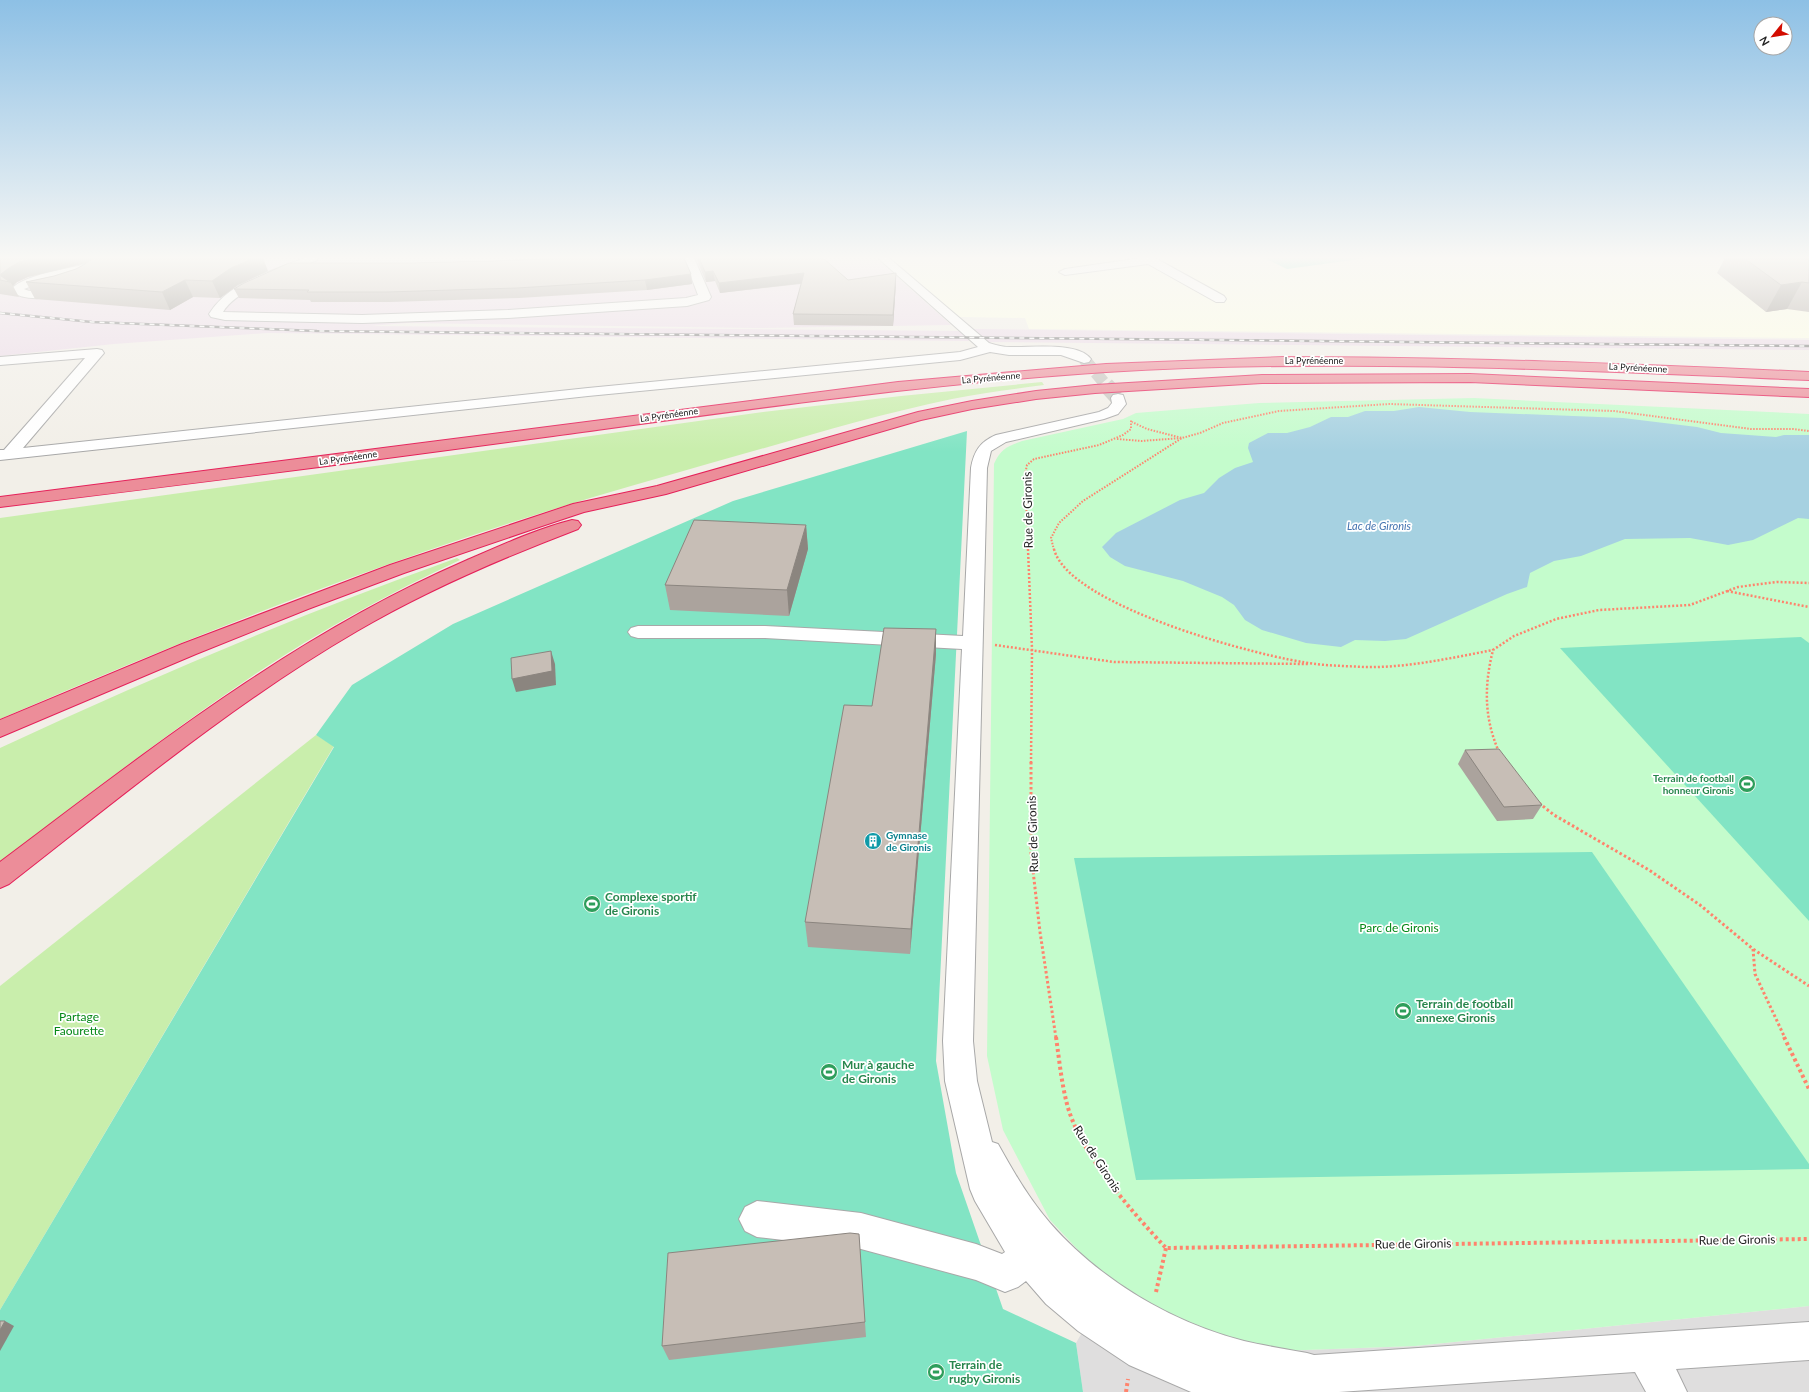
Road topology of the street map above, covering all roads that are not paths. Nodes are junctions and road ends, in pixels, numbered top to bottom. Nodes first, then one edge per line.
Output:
1 (957, 323) edge
2 (990, 348) junction
3 (1084, 359) tunnel mouth
4 (0, 361) edge
5 (1809, 376) edge
6 (1809, 393) edge
7 (1118, 398) dead end
8 (4, 455) edge
9 (178, 481) junction
10 (660, 490) junction
11 (0, 502) edge
12 (0, 511) edge
13 (638, 632) dead end
14 (971, 643) junction
15 (0, 729) edge
16 (0, 877) edge
17 (972, 1133) junction
18 (757, 1219) dead end
19 (1030, 1257) junction
20 (1809, 1341) edge
21 (1646, 1353) junction
22 (1317, 1374) junction
23 (1668, 1392) edge

1 - 2 street
2 - 3 street
2 - 8 street
4 - 8 street
5 - 9 highway, La Pyrénéenne
6 - 10 highway, La Pyrénéenne
7 - 14 street
9 - 11 highway
9 - 12 highway
10 - 15 highway
10 - 16 highway
13 - 14 street
14 - 17 street
17 - 19 street
17 - 22 street
18 - 19 street
19 - 22 street
20 - 21 street
21 - 22 street
21 - 23 street

